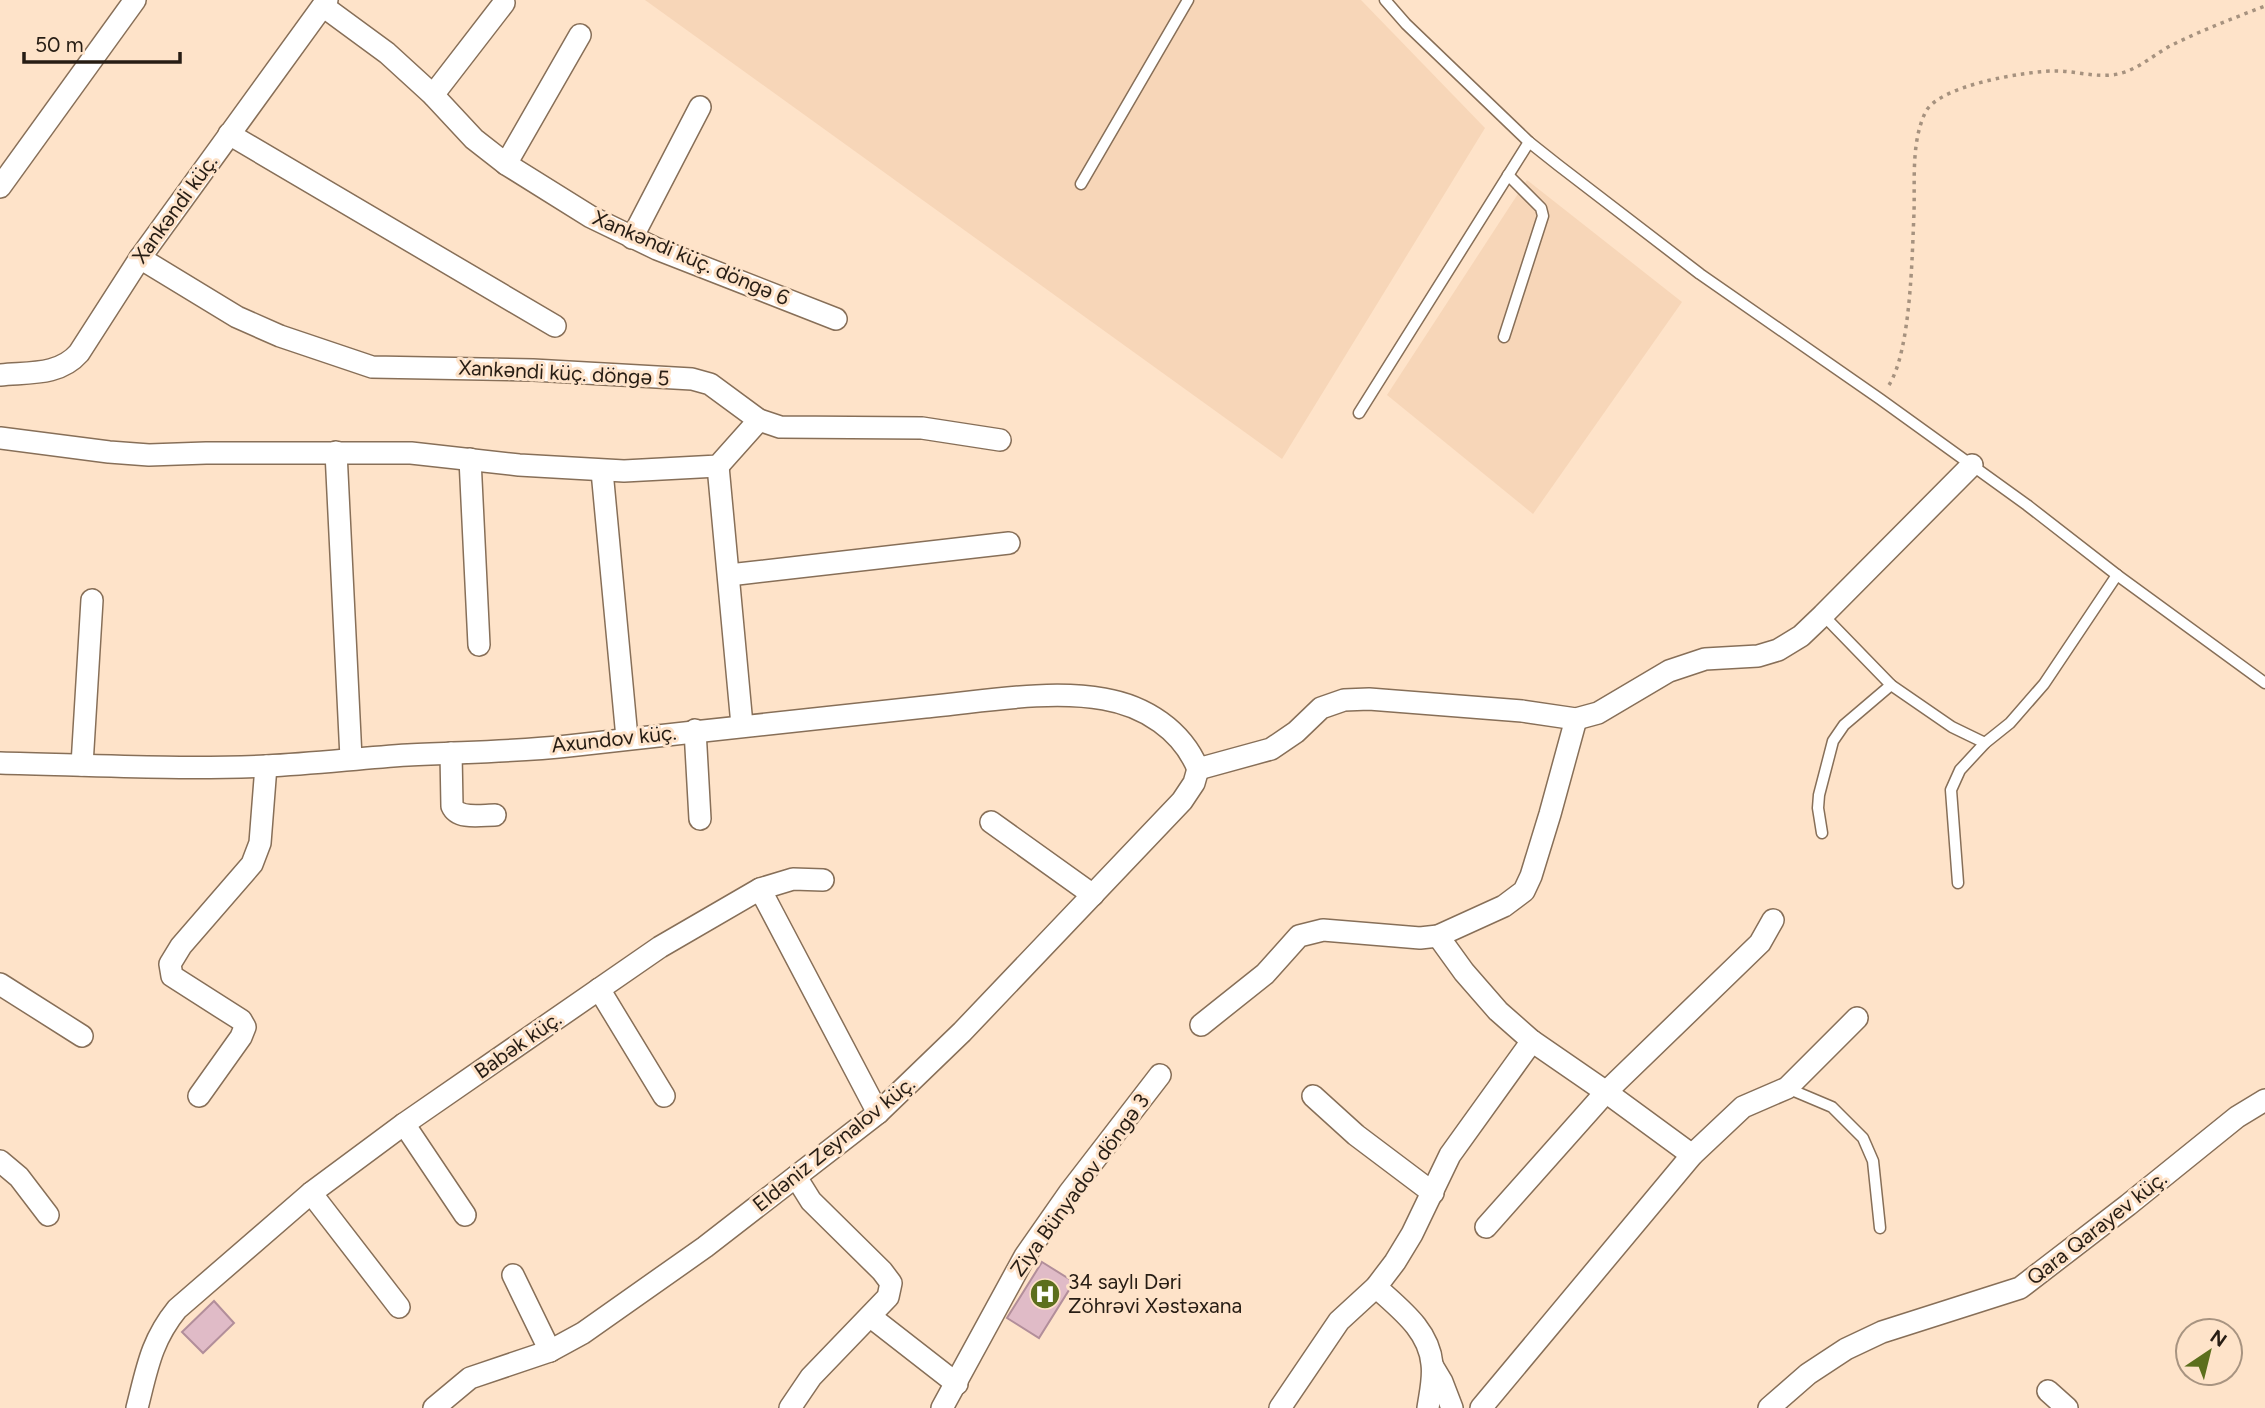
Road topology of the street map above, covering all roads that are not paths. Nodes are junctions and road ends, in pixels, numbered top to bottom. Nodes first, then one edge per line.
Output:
1 (135, 0) edge
2 (1188, 0) edge
3 (1385, 0) edge
4 (325, 3) edge
5 (504, 3) dead end
6 (580, 35) dead end
7 (433, 95) junction
8 (700, 107) dead end
9 (229, 134) junction
10 (1530, 142) junction
11 (506, 164) junction
12 (1508, 175) junction
13 (1081, 184) dead end
14 (0, 187) edge
15 (632, 238) junction
16 (139, 258) junction
17 (836, 319) dead end
18 (555, 326) dead end
19 (1504, 337) dead end
20 (0, 374) edge
21 (1359, 413) dead end
22 (759, 420) junction
23 (0, 438) edge
24 (1000, 440) dead end
25 (336, 452) junction
26 (470, 459) junction
27 (1972, 465) junction
28 (718, 466) junction
29 (601, 471) junction
30 (1009, 543) dead end
31 (729, 575) junction
32 (2116, 575) junction
33 (92, 600) dead end
34 (1823, 615) junction
35 (479, 645) dead end
36 (2265, 683) edge
37 (1891, 685) junction
38 (1576, 719) junction
39 (742, 725) junction
40 (695, 730) junction
41 (627, 738) junction
42 (1985, 743) junction
43 (451, 753) junction
44 (351, 758) junction
45 (0, 762) edge
46 (82, 765) junction
47 (266, 766) junction
48 (1198, 769) junction
49 (495, 815) dead end
50 (700, 818) dead end
51 (991, 822) dead end
52 (1822, 832) dead end
53 (823, 880) dead end
54 (1958, 883) dead end
55 (760, 889) junction
56 (1093, 895) junction
57 (1773, 920) dead end
58 (1438, 936) junction
59 (0, 984) edge
60 (599, 989) junction
61 (1857, 1018) dead end
62 (1201, 1025) dead end
63 (82, 1037) dead end
64 (1532, 1041) junction
65 (1160, 1075) dead end
66 (1787, 1088) junction
67 (1606, 1092) junction
68 (199, 1096) dead end
69 (664, 1096) dead end
70 (1313, 1096) dead end
71 (2265, 1100) edge
72 (878, 1113) junction
73 (404, 1124) junction
74 (1692, 1155) junction
75 (0, 1161) edge
76 (796, 1177) junction
77 (311, 1193) junction
78 (1433, 1193) junction
79 (48, 1215) dead end
80 (465, 1215) dead end
81 (1486, 1227) dead end
82 (1880, 1228) dead end
83 (513, 1275) dead end
84 (1376, 1287) junction
85 (399, 1307) dead end
86 (871, 1317) junction
87 (550, 1351) junction
88 (1433, 1367) junction
89 (957, 1384) junction
90 (2048, 1391) dead end
91 (136, 1408) edge
92 (434, 1408) edge
93 (790, 1408) edge
94 (942, 1408) edge
95 (1280, 1408) edge
96 (1428, 1408) edge
97 (1452, 1408) edge
98 (1481, 1408) edge
99 (1769, 1408) edge
100 (2067, 1408) edge

1 - 14 street
2 - 13 lane
3 - 10 lane
4 - 7 street, Xankəndi küç. döngə 6
4 - 9 street, Xankəndi küç.
5 - 7 street
6 - 11 street
7 - 11 street, Xankəndi küç. döngə 6
8 - 15 street
9 - 16 street, Xankəndi küç.
9 - 18 street
10 - 12 lane
10 - 27 lane
11 - 15 street, Xankəndi küç. döngə 6
12 - 19 lane
12 - 21 lane
15 - 17 street, Xankəndi küç. döngə 6
16 - 20 street, Xankəndi küç.
16 - 22 street, Xankəndi küç. döngə 5
22 - 24 street, Xankəndi küç. döngə 5
22 - 28 street
23 - 25 street
25 - 26 street
25 - 44 street
26 - 29 street
26 - 35 street
27 - 32 lane
27 - 34 street
28 - 29 street
28 - 31 street
29 - 41 street
30 - 31 street
31 - 39 street
32 - 36 lane
32 - 42 lane
33 - 46 street
34 - 37 lane
34 - 38 street
37 - 42 lane
37 - 52 lane
38 - 48 street
38 - 58 street
39 - 40 street, Axundov küç.
39 - 48 street, Axundov küç.
40 - 41 street, Axundov küç.
40 - 50 street
41 - 43 street, Axundov küç.
42 - 54 lane
43 - 44 street, Axundov küç.
43 - 49 street
44 - 47 street, Axundov küç.
45 - 46 street, Axundov küç.
46 - 47 street, Axundov küç.
47 - 68 street
48 - 56 street, Eldəniz Zeynalov küç.
51 - 56 street
53 - 55 street, Babək küç.
55 - 60 street, Babək küç.
55 - 72 street
56 - 72 street, Eldəniz Zeynalov küç.
57 - 67 street
58 - 62 street
58 - 64 street
59 - 63 street
60 - 69 street
60 - 73 street, Babək küç.
61 - 66 street
64 - 67 street
64 - 78 street
65 - 89 street, Ziya Bünyadov döngə 3
66 - 74 street
66 - 82 lane
67 - 74 street
67 - 81 street
70 - 78 street
71 - 99 street, Qara Qarayev küç.
72 - 76 street, Eldəniz Zeynalov küç.
73 - 77 street, Babək küç.
73 - 80 street
74 - 98 street
75 - 79 street
76 - 86 street
76 - 87 street, Eldəniz Zeynalov küç.
77 - 85 street
77 - 91 street, Babək küç.
78 - 84 street
83 - 87 street
84 - 88 street
84 - 95 street
86 - 89 street
86 - 93 street
87 - 92 street, Eldəniz Zeynalov küç.
88 - 96 street
88 - 97 street
89 - 94 street, Ziya Bünyadov döngə 3
90 - 100 street

